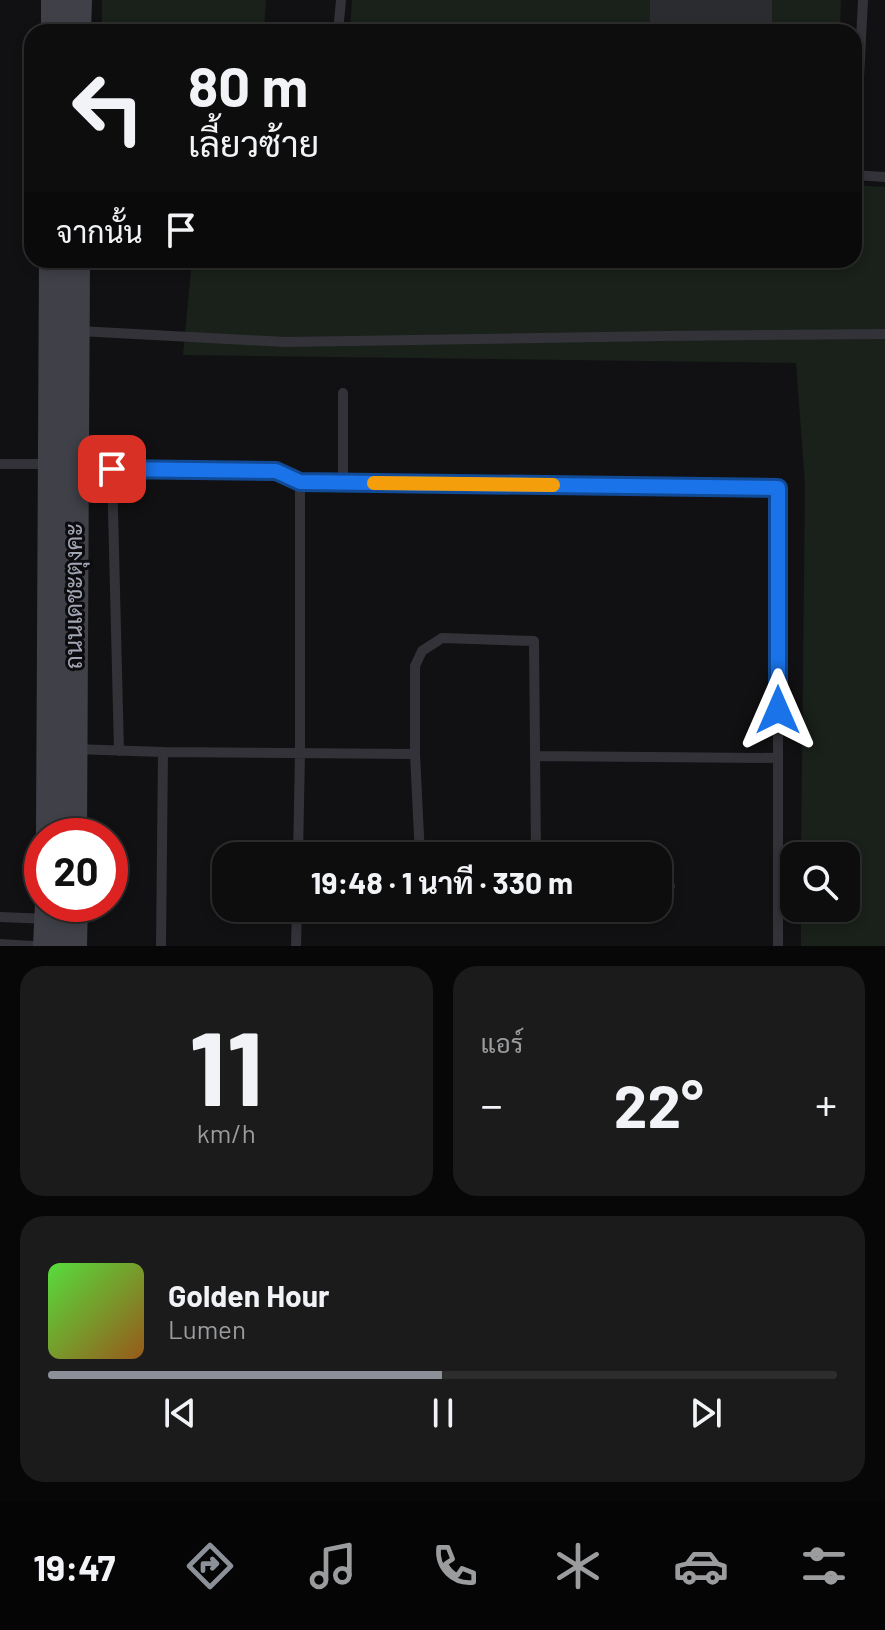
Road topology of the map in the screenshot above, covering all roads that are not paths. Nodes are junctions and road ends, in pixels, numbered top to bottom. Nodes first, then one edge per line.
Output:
1 (55, 0) edge
2 (78, 0) edge
3 (341, 0) edge
4 (863, 0) edge
5 (55, 24) edge
6 (77, 24) edge
7 (339, 24) edge
8 (862, 24) edge
9 (862, 176) edge
10 (885, 177) edge
11 (53, 268) edge
12 (76, 268) edge
13 (75, 331) junction
14 (885, 334) edge
15 (343, 393) dead end
16 (0, 464) edge
17 (52, 464) junction
18 (300, 482) junction
19 (343, 483) junction
20 (72, 749) junction
21 (119, 751) junction
22 (163, 752) junction
23 (300, 753) junction
24 (415, 754) junction
25 (535, 756) junction
26 (778, 758) junction
27 (50, 818) edge
28 (73, 818) edge
29 (298, 842) edge
30 (419, 842) edge
31 (536, 842) edge
32 (0, 917) edge
33 (297, 922) edge
34 (61, 923) edge
35 (5, 945) edge
36 (33, 946) edge
37 (161, 946) edge
38 (296, 946) edge
39 (778, 946) edge

1 - 5 street
2 - 6 street
3 - 7 lane
4 - 8 lane
9 - 10 lane
11 - 17 street, ถนนเดชะตุงคะ
12 - 13 street, ถนนเดชะตุงคะ
13 - 14 lane
13 - 20 street, ถนนเดชะตุงคะ
15 - 19 lane
16 - 17 lane
17 - 27 street, ถนนเดชะตุงคะ
18 - 19 lane
18 - 21 lane
18 - 23 lane
19 - 26 lane
20 - 21 lane
20 - 28 street, ถนนเดชะตุงคะ
21 - 22 lane
22 - 23 lane
22 - 37 lane
23 - 24 lane
23 - 29 lane
24 - 25 lane
24 - 30 lane
25 - 26 lane
25 - 31 lane
26 - 39 lane
32 - 34 lane
33 - 38 lane
35 - 36 lane

